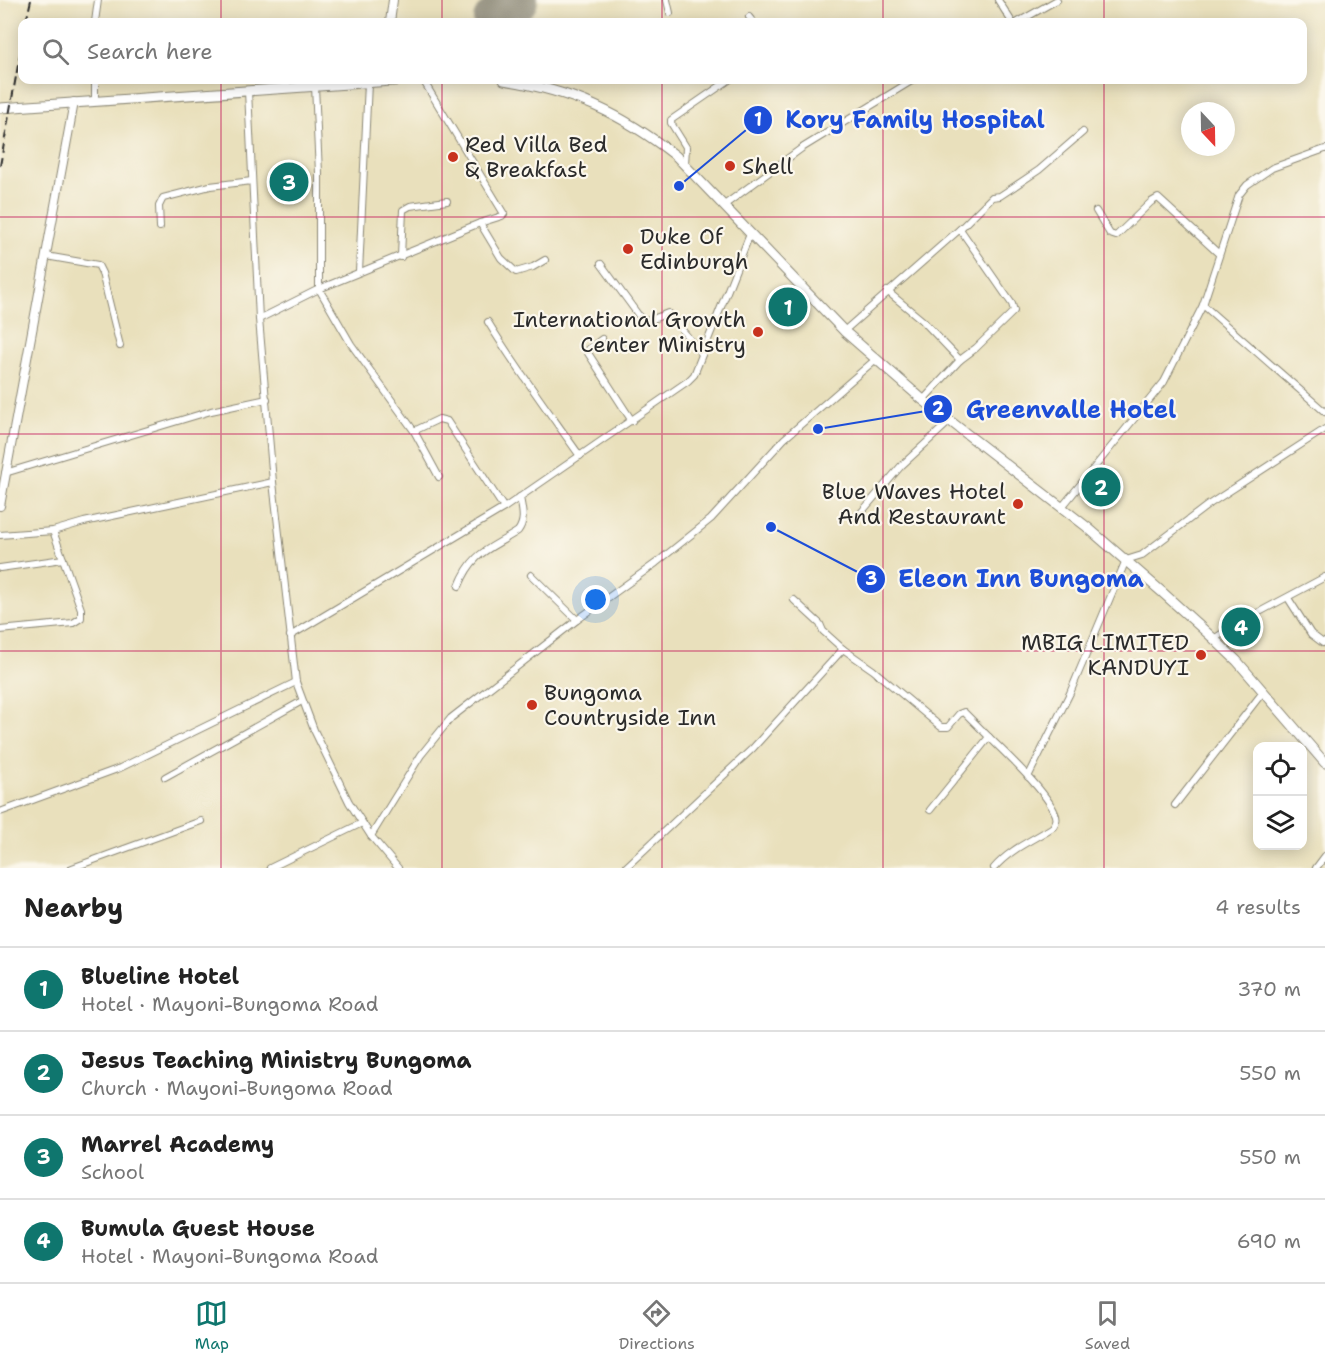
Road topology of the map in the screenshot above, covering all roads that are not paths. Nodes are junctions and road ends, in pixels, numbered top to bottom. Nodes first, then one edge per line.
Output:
1 (98, 0) edge
2 (393, 0) edge
3 (667, 0) edge
4 (998, 0) edge
5 (1057, 0) edge
6 (670, 13) dead end
7 (96, 18) edge
8 (391, 18) edge
9 (1009, 18) edge
10 (1025, 18) edge
11 (94, 84) edge
12 (350, 84) edge
13 (368, 84) edge
14 (425, 84) edge
15 (524, 84) edge
16 (723, 84) edge
17 (906, 84) edge
18 (315, 86) junction
19 (248, 91) junction
20 (95, 100) junction
21 (74, 102) junction
22 (0, 108) edge
23 (1083, 132) dead end
24 (1325, 148) edge
25 (685, 165) junction
26 (252, 181) junction
27 (447, 201) dead end
28 (723, 206) junction
29 (1096, 211) dead end
30 (480, 222) junction
31 (160, 227) dead end
32 (960, 229) junction
33 (750, 234) junction
34 (1219, 254) junction
35 (46, 256) junction
36 (401, 257) junction
37 (546, 260) dead end
38 (601, 264) dead end
39 (359, 272) junction
40 (319, 289) junction
41 (888, 291) junction
42 (1203, 305) junction
43 (259, 319) junction
44 (488, 322) dead end
45 (844, 331) junction
46 (602, 339) dead end
47 (120, 346) dead end
48 (702, 354) junction
49 (876, 359) junction
50 (960, 360) junction
51 (267, 399) junction
52 (923, 400) junction
53 (1325, 412) edge
54 (632, 421) junction
55 (950, 421) junction
56 (1325, 429) edge
57 (414, 431) junction
58 (580, 456) junction
59 (5, 473) junction
60 (439, 477) dead end
61 (273, 482) junction
62 (520, 497) junction
63 (0, 506) edge
64 (1062, 507) junction
65 (504, 508) junction
66 (859, 515) dead end
67 (53, 531) junction
68 (0, 535) edge
69 (63, 559) junction
70 (1126, 560) junction
71 (0, 568) edge
72 (531, 575) dead end
73 (1325, 576) edge
74 (459, 586) dead end
75 (1288, 598) junction
76 (794, 600) dead end
77 (577, 620) junction
78 (0, 630) edge
79 (290, 636) junction
80 (1214, 639) junction
81 (1325, 641) edge
82 (843, 649) junction
83 (297, 682) junction
84 (1263, 692) junction
85 (302, 701) junction
86 (989, 737) junction
87 (1325, 763) edge
88 (165, 777) dead end
89 (1028, 777) junction
90 (1174, 805) dead end
91 (930, 810) dead end
92 (0, 812) edge
93 (201, 820) dead end
94 (362, 823) junction
95 (371, 836) junction
96 (1325, 856) edge
97 (72, 868) edge
98 (270, 868) edge
99 (398, 868) edge
100 (625, 868) edge
101 (994, 868) edge
102 (1316, 868) edge

1 - 7 street
2 - 8 street
3 - 6 street
4 - 9 street
5 - 10 street
11 - 20 street
12 - 18 main road
13 - 39 street
14 - 30 street
15 - 25 main road
16 - 25 street
17 - 28 street
18 - 19 main road
18 - 40 street
19 - 20 main road
19 - 26 street
20 - 21 main road
21 - 22 main road
21 - 35 street
23 - 32 street
24 - 34 street
25 - 28 main road
26 - 31 street
26 - 43 street
27 - 36 street
28 - 33 main road
29 - 34 street
30 - 36 street
30 - 37 street
32 - 41 street
32 - 50 street
33 - 45 main road
33 - 48 street
34 - 42 street
35 - 47 street
35 - 59 street
36 - 39 street
38 - 48 street
39 - 40 street
40 - 43 street
40 - 57 street
41 - 45 street
41 - 50 street
42 - 53 street
42 - 64 street
43 - 51 street
44 - 58 street
45 - 49 main road
46 - 54 street
48 - 54 street
49 - 52 main road
49 - 77 street
50 - 52 street
51 - 59 street
51 - 61 street
52 - 55 main road
54 - 58 street
55 - 64 main road
55 - 66 street
56 - 70 street
57 - 60 street
57 - 65 street
58 - 62 street
59 - 63 street
61 - 67 street
61 - 79 street
62 - 65 street
62 - 74 street
64 - 70 main road
65 - 79 street
67 - 68 street
67 - 69 street
69 - 71 street
69 - 78 street
70 - 80 main road
70 - 89 street
72 - 77 street
73 - 75 street
75 - 80 street
75 - 81 street
76 - 82 street
77 - 95 street
79 - 83 street
80 - 84 main road
82 - 86 street
82 - 100 street
83 - 85 street
83 - 92 street
84 - 87 main road
84 - 90 street
85 - 88 street
85 - 94 street
86 - 89 street
86 - 91 street
89 - 101 street
93 - 97 street
94 - 95 street
94 - 98 street
95 - 99 street
96 - 102 street

